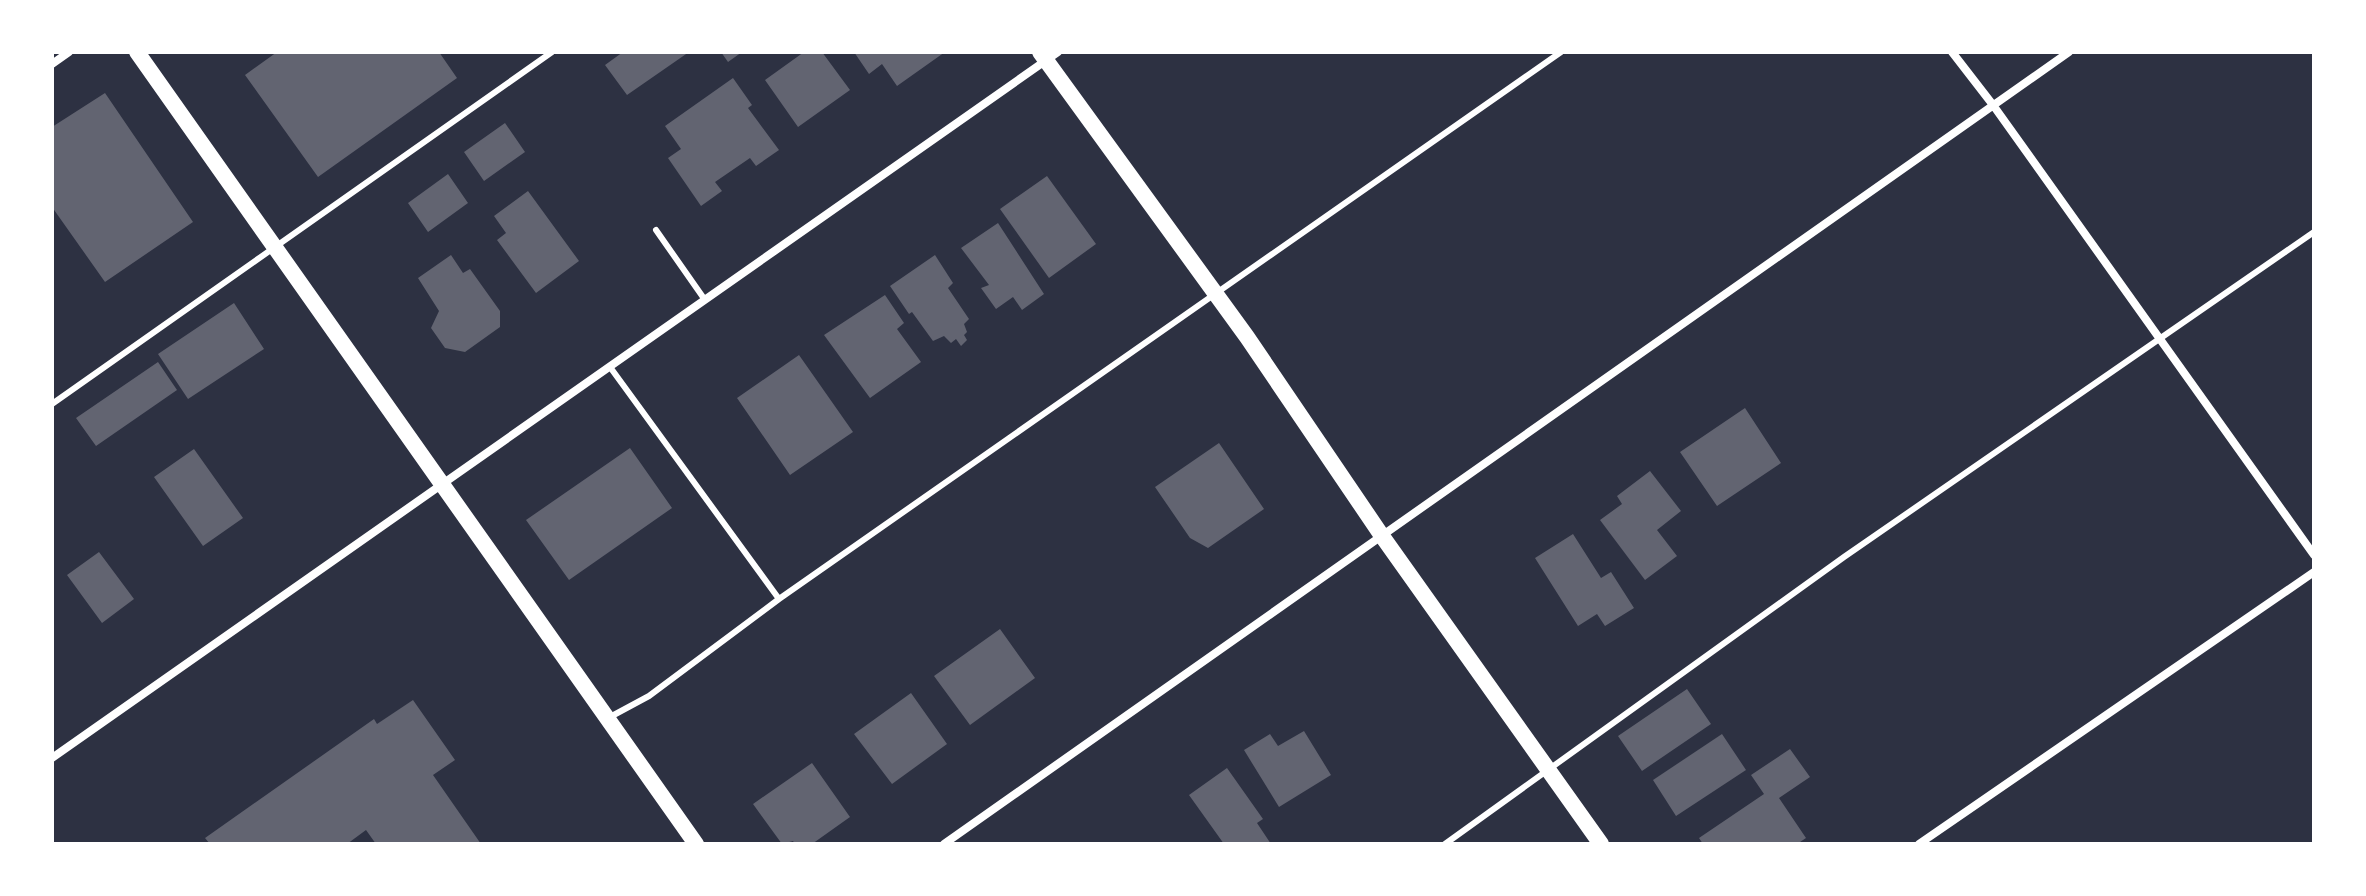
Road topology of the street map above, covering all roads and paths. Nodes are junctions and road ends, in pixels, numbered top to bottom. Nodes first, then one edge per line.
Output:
1 (69, 52) edge
2 (137, 52) edge
3 (552, 52) edge
4 (1561, 52) edge
5 (1952, 52) edge
6 (2069, 52) edge
7 (1048, 55) edge
8 (52, 64) edge
9 (1993, 105) junction
10 (656, 230) dead end
11 (2314, 232) edge
12 (275, 248) junction
13 (1215, 293) junction
14 (705, 300) junction
15 (2160, 339) junction
16 (610, 367) junction
17 (52, 404) edge
18 (442, 484) junction
19 (1382, 536) junction
20 (2314, 555) edge
21 (2314, 572) edge
22 (779, 599) junction
23 (608, 719) junction
24 (52, 758) edge
25 (1549, 770) junction
26 (696, 844) edge
27 (944, 844) edge
28 (1445, 844) edge
29 (1601, 844) edge
30 (1919, 844) edge

1 - 8 street
2 - 12 main road
3 - 12 lane
4 - 13 lane
5 - 9 street
6 - 9 street
7 - 13 main road
7 - 14 street
9 - 15 street
9 - 19 street
10 - 14 lane
11 - 15 lane
12 - 17 lane
12 - 18 main road
13 - 19 main road
13 - 22 lane
14 - 16 street
15 - 20 street
15 - 25 lane
16 - 18 street
16 - 22 lane
18 - 23 main road
18 - 24 street
19 - 25 main road
19 - 27 street
21 - 30 street
22 - 23 lane
23 - 26 main road
25 - 28 lane
25 - 29 main road

